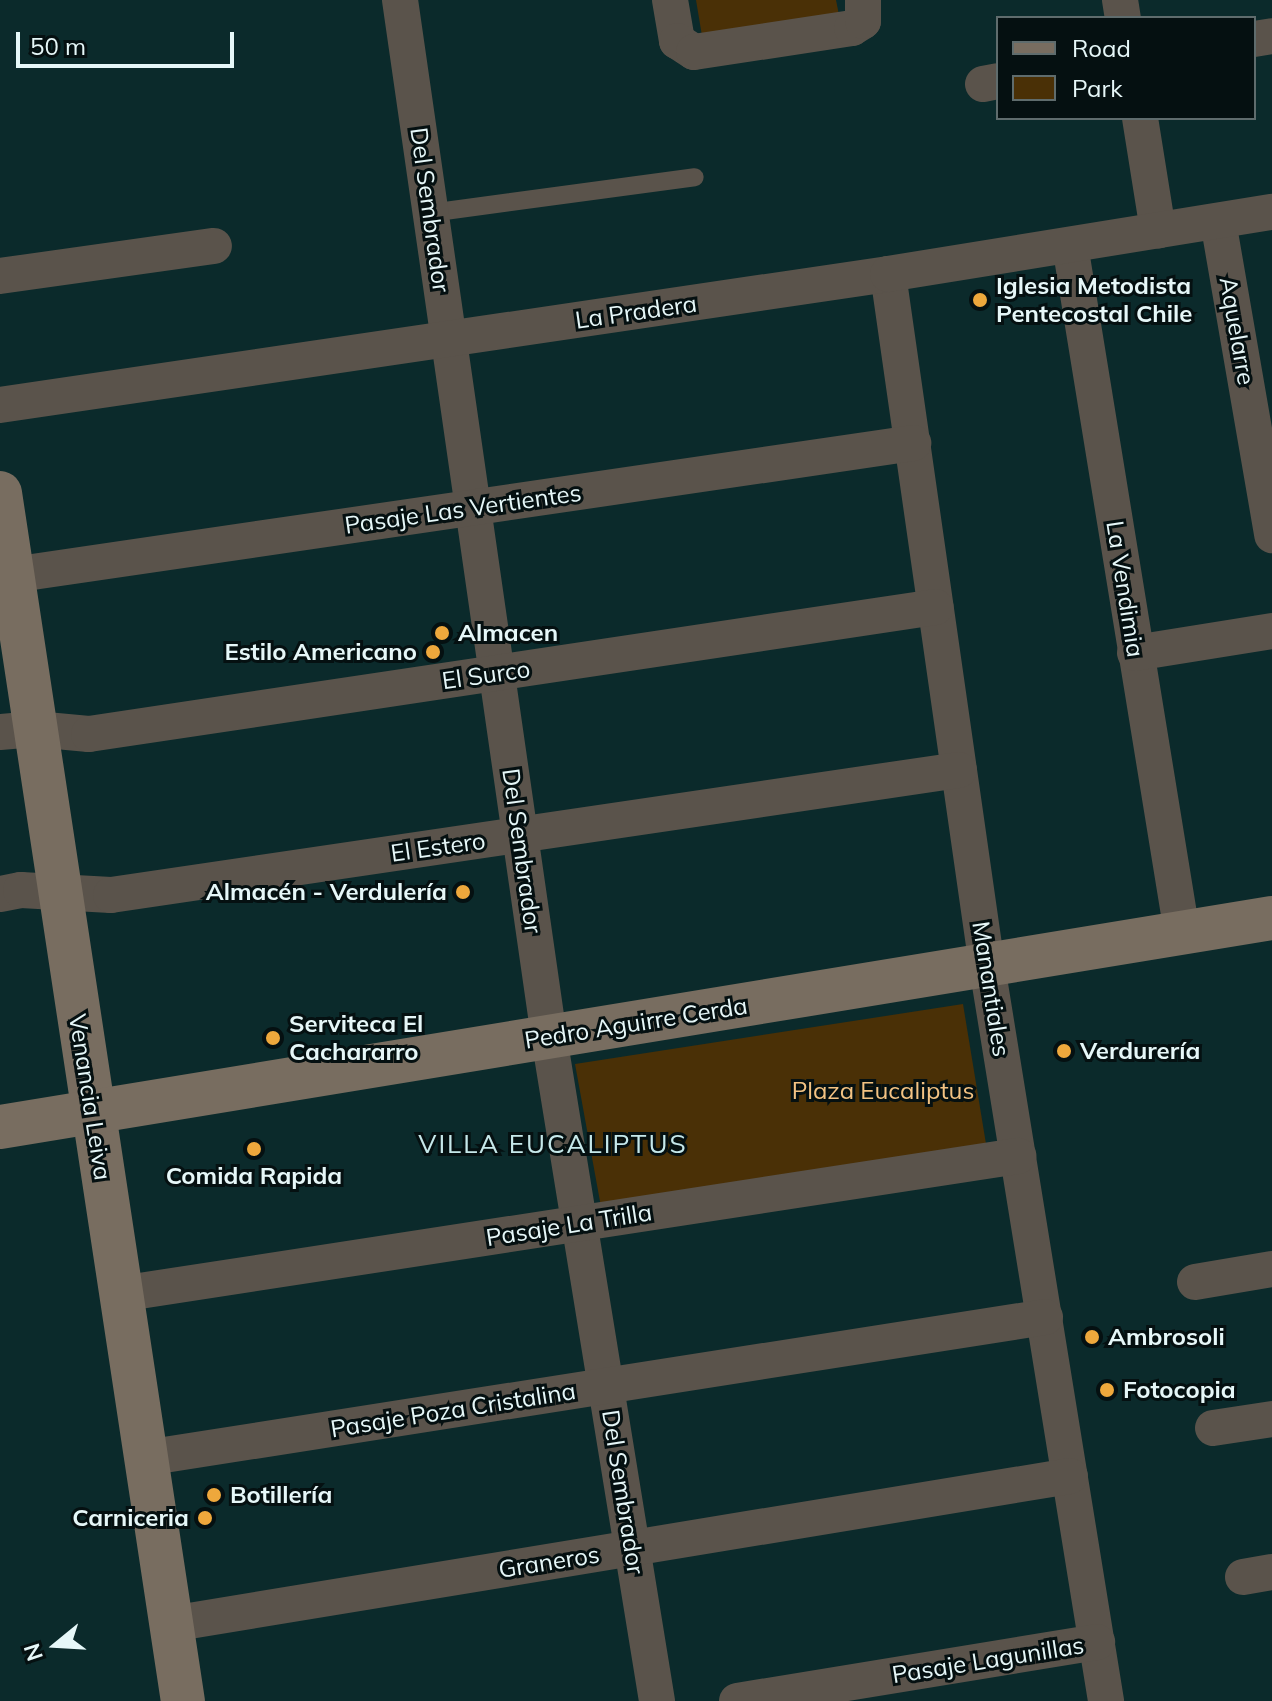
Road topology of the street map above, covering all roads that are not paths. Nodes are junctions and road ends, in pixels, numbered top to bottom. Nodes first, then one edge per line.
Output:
1 (400, 0) edge
2 (670, 0) edge
3 (863, 0) edge
4 (1140, 120) edge
5 (695, 177) dead end
6 (1272, 212) edge
7 (430, 213) junction
8 (1218, 221) junction
9 (1158, 231) junction
10 (1070, 245) junction
11 (214, 246) dead end
12 (888, 274) junction
13 (0, 276) edge
14 (448, 339) junction
15 (0, 405) edge
16 (913, 443) junction
17 (0, 493) edge
18 (473, 508) junction
19 (1272, 535) edge
20 (12, 575) junction
21 (936, 607) junction
22 (1272, 631) edge
23 (1135, 653) junction
24 (497, 673) junction
25 (18, 730) edge
26 (959, 770) junction
27 (520, 835) junction
28 (58, 892) junction
29 (0, 894) edge
30 (1272, 918) edge
31 (1182, 933) junction
32 (987, 966) junction
33 (549, 1037) junction
34 (92, 1112) junction
35 (0, 1127) edge
36 (1018, 1156) junction
37 (579, 1223) junction
38 (1272, 1269) edge
39 (1195, 1282) dead end
40 (120, 1294) junction
41 (1045, 1317) junction
42 (606, 1386) junction
43 (1272, 1419) edge
44 (1213, 1428) dead end
45 (145, 1458) junction
46 (1070, 1476) junction
47 (633, 1548) junction
48 (171, 1624) junction
49 (1097, 1642) junction
50 (183, 1701) edge
51 (657, 1701) edge
52 (737, 1701) edge
53 (1106, 1701) edge

1 - 7 street, Del Sembrador
2 - 3 street
4 - 9 street
5 - 7 lane
6 - 8 street, La Pradera
7 - 14 street, Del Sembrador
8 - 9 street, La Pradera
8 - 19 street, Aquelarre
9 - 10 street, La Pradera
10 - 12 street, La Pradera
10 - 23 street, La Vendimia
11 - 13 street
12 - 14 street, La Pradera
12 - 16 street, Manantiales
14 - 15 street, La Pradera
14 - 18 street, Del Sembrador
16 - 18 street, Pasaje Las Vertientes
16 - 21 street, Manantiales
17 - 20 street, Venancia Leiva
18 - 20 street, Pasaje Las Vertientes
18 - 24 street, Del Sembrador
20 - 25 street, Venancia Leiva
21 - 24 street, El Surco
21 - 26 street, Manantiales
22 - 23 street
23 - 31 street, La Vendimia
24 - 25 street, El Surco
24 - 27 street, Del Sembrador
25 - 28 street, Venancia Leiva
26 - 27 street, El Estero
26 - 32 street, Manantiales
27 - 28 street, El Estero
27 - 33 street, Del Sembrador
28 - 29 street, El Estero
28 - 34 street, Venancia Leiva
30 - 31 street, Pedro Aguirre Cerda
31 - 32 street, Pedro Aguirre Cerda
32 - 33 street, Pedro Aguirre Cerda
32 - 36 street, Manantiales
33 - 34 street, Pedro Aguirre Cerda
33 - 37 street, Del Sembrador
34 - 35 street, Pedro Aguirre Cerda
34 - 40 street, Venancia Leiva
36 - 37 street, Pasaje La Trilla
36 - 41 street, Manantiales
37 - 40 street, Pasaje La Trilla
37 - 42 street, Del Sembrador
38 - 39 street
40 - 45 street, Venancia Leiva
41 - 42 street, Pasaje Poza Cristalina
41 - 46 street, Manantiales
42 - 45 street, Pasaje Poza Cristalina
42 - 47 street, Del Sembrador
43 - 44 street
45 - 48 street, Venancia Leiva
46 - 47 street, Graneros
46 - 49 street, Manantiales
47 - 48 street, Graneros
47 - 51 street, Del Sembrador
48 - 50 street, Venancia Leiva
49 - 52 street, Pasaje Lagunillas
49 - 53 street, Manantiales

